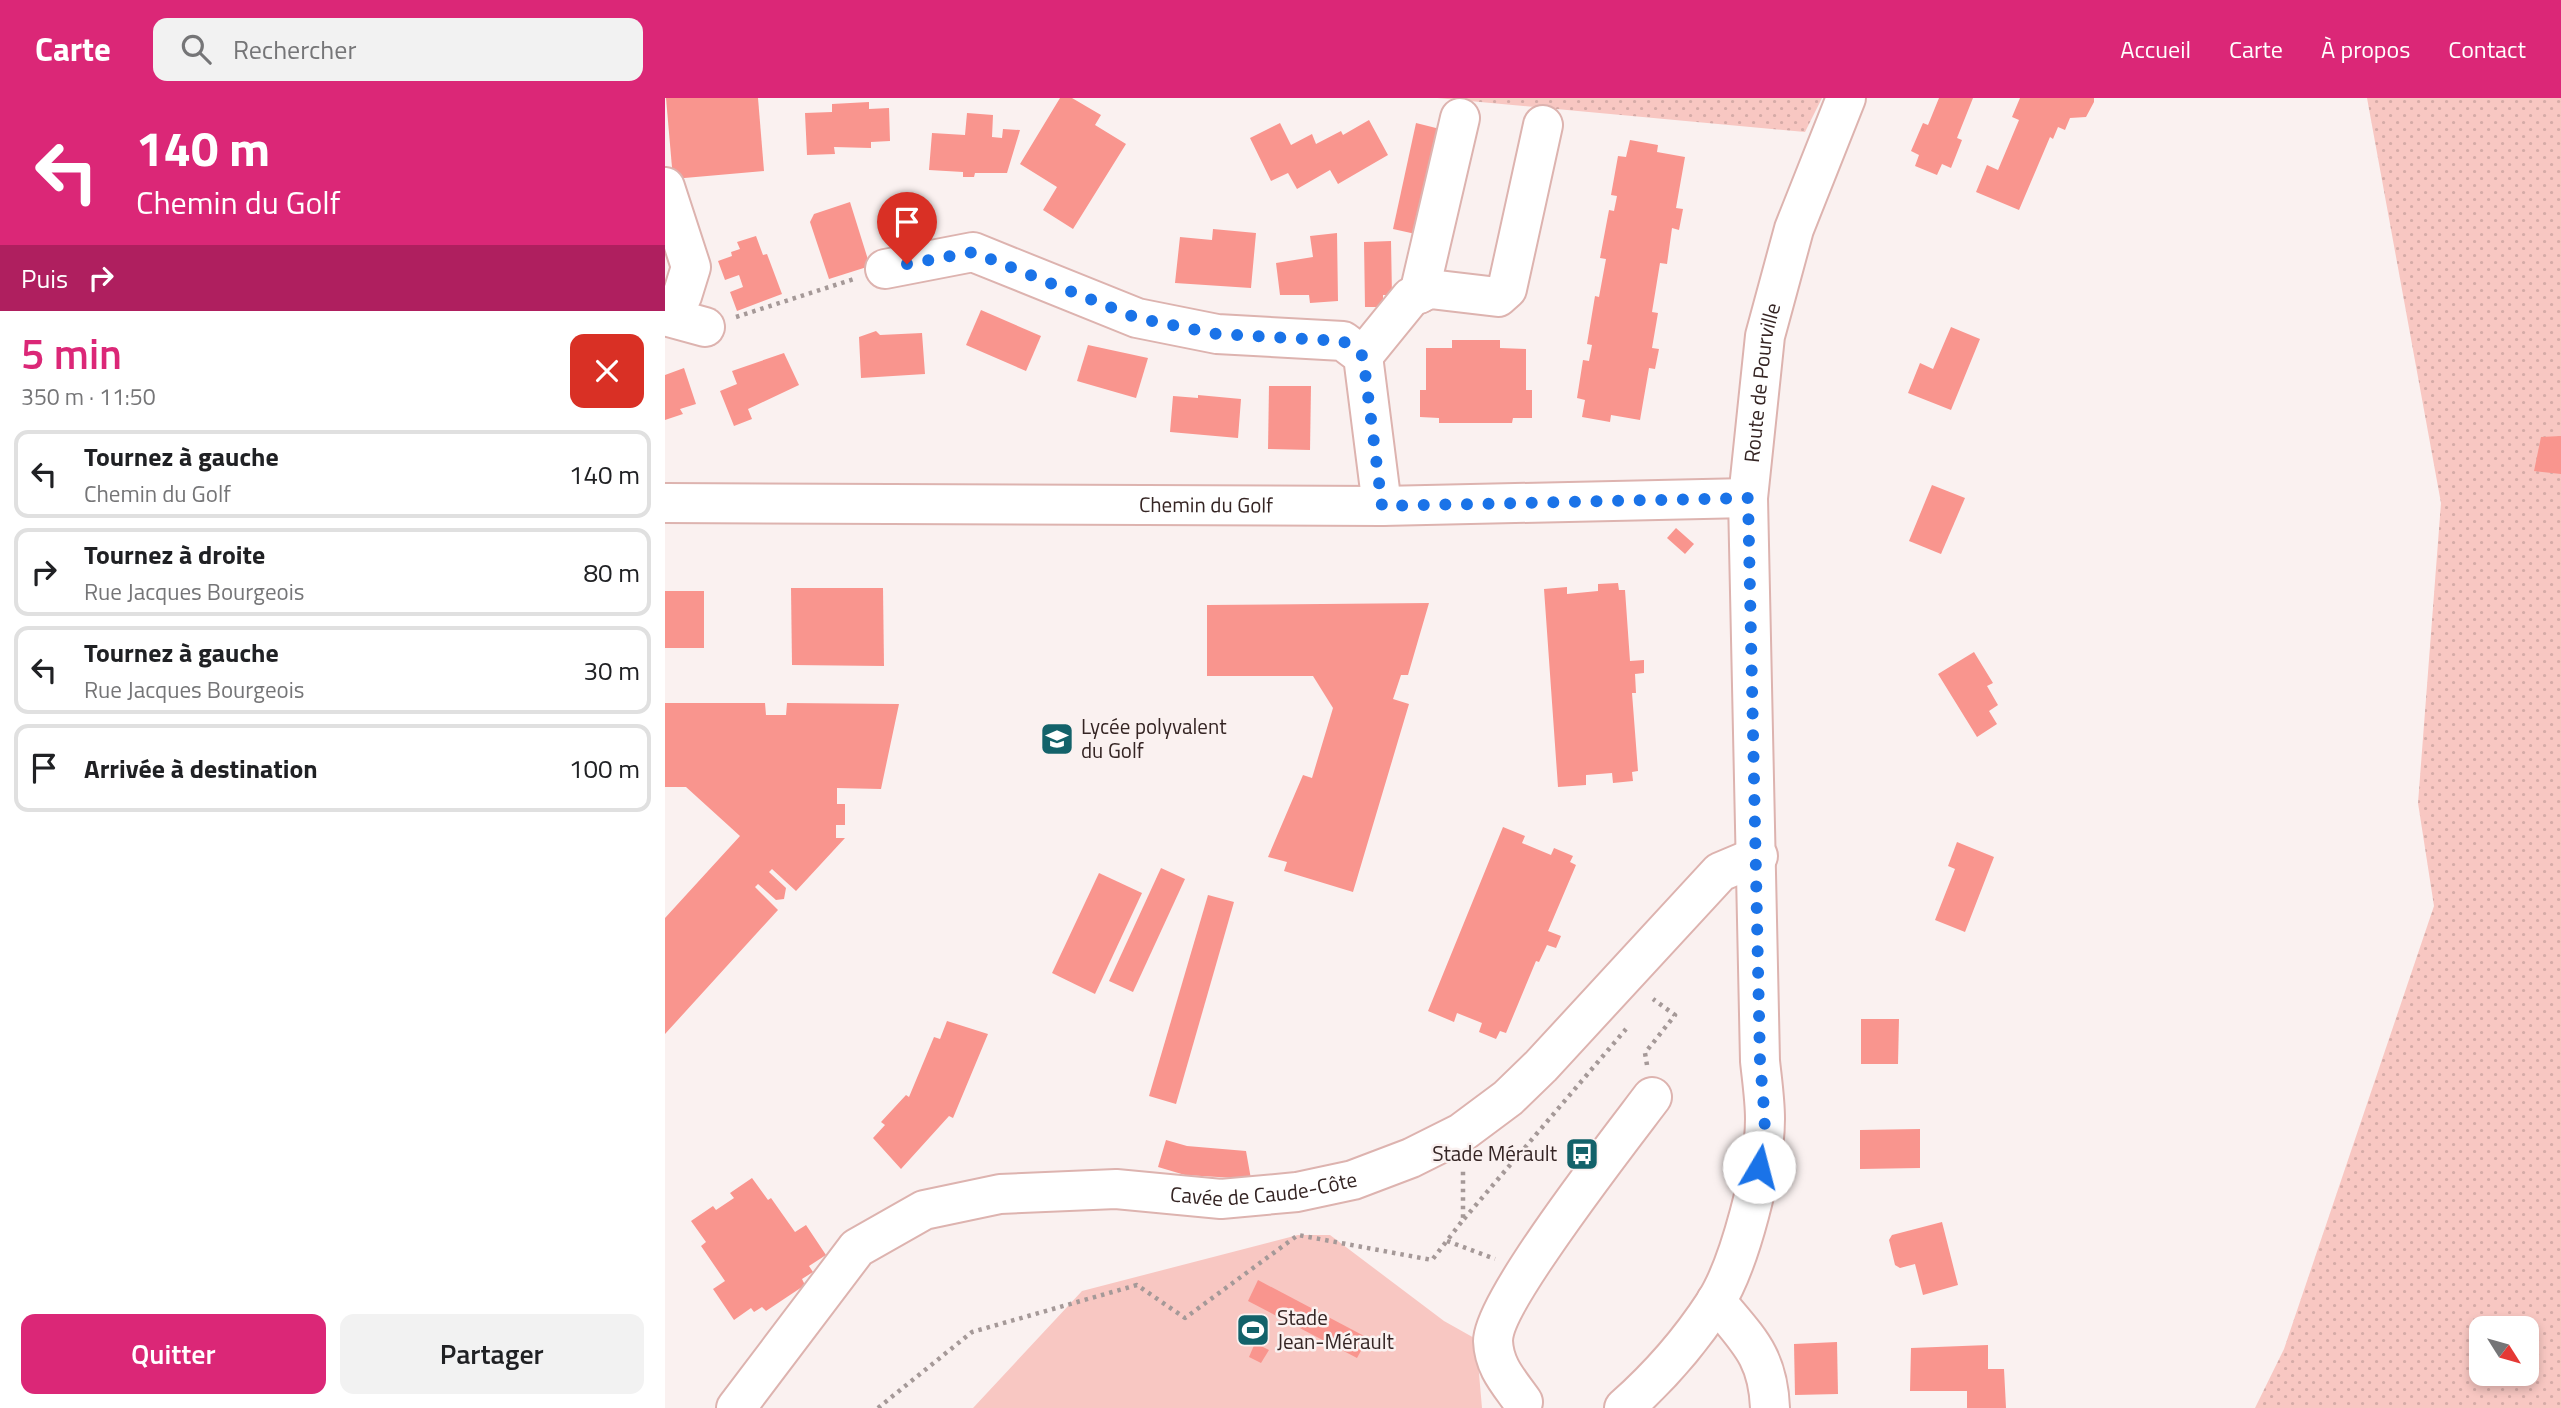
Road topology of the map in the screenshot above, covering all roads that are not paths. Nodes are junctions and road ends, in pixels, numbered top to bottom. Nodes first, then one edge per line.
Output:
1 (1846, 98) edge
2 (1460, 118) dead end
3 (1543, 125) dead end
4 (665, 187) edge
5 (885, 268) road end
6 (1419, 294) junction
7 (665, 314) edge
8 (705, 327) road end
9 (1363, 356) junction
10 (1748, 498) junction
11 (665, 503) edge
12 (1382, 506) junction
13 (1758, 856) junction
14 (1652, 1097) road end
15 (1716, 1301) junction
16 (1523, 1402) dead end
17 (736, 1408) edge
18 (1624, 1408) edge
19 (1770, 1408) edge

1 - 10 street, Route de Pourville
2 - 6 street
3 - 6 street
4 - 7 street
5 - 9 street
6 - 9 street
7 - 8 street
9 - 12 street
10 - 12 street, Chemin du Golf
10 - 13 street, Route de Pourville
11 - 12 street, Chemin du Golf
13 - 15 street, Route de Pourville
13 - 17 street, Cavée de Caude-Côte
14 - 16 street
15 - 18 street, Route de Pourville
15 - 19 street

